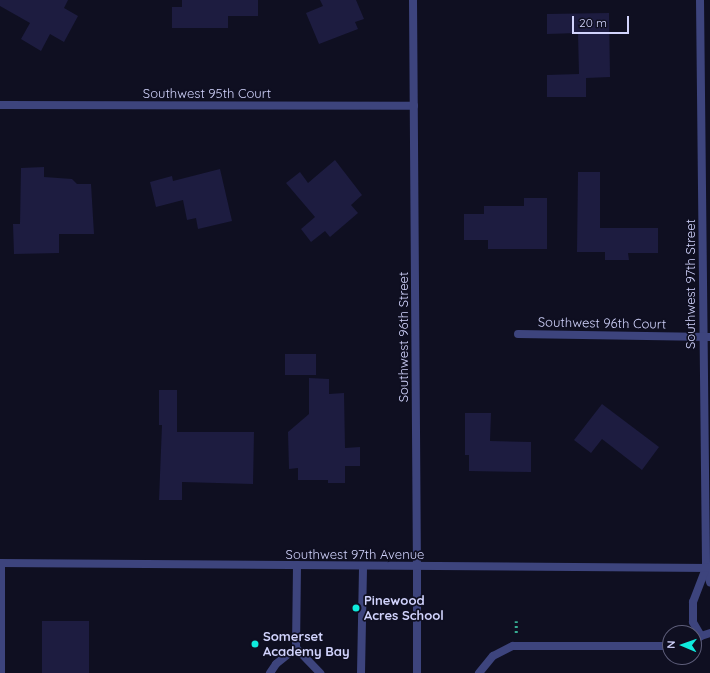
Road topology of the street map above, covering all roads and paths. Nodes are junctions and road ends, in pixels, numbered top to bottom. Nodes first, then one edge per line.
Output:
1 (413, 0) edge
2 (700, 0) edge
3 (0, 105) edge
4 (414, 106) junction
5 (518, 334) dead end
6 (706, 337) edge
7 (0, 563) edge
8 (297, 565) junction
9 (363, 566) junction
10 (417, 566) junction
11 (708, 568) edge
12 (710, 582) edge
13 (516, 622) dead end
14 (695, 625) edge
15 (516, 635) dead end
16 (662, 646) edge
17 (296, 648) junction
18 (1, 673) edge
19 (270, 673) edge
20 (320, 673) edge
21 (361, 673) edge
22 (417, 673) edge
23 (479, 673) edge

1 - 4 street, Southwest 96th Street
2 - 6 street, Southwest 97th Street
3 - 4 street, Southwest 95th Court
4 - 10 street, Southwest 96th Street
5 - 6 street, Southwest 96th Court
6 - 11 street, Southwest 97th Street
7 - 8 street, Southwest 97th Avenue
7 - 18 street
8 - 9 street, Southwest 97th Avenue
8 - 17 street
9 - 10 street, Southwest 97th Avenue
9 - 21 street
10 - 11 street, Southwest 97th Avenue
10 - 22 street, Southwest 96th Street
11 - 12 street
11 - 14 street
13 - 15 path
16 - 23 street
17 - 19 street
17 - 20 street

